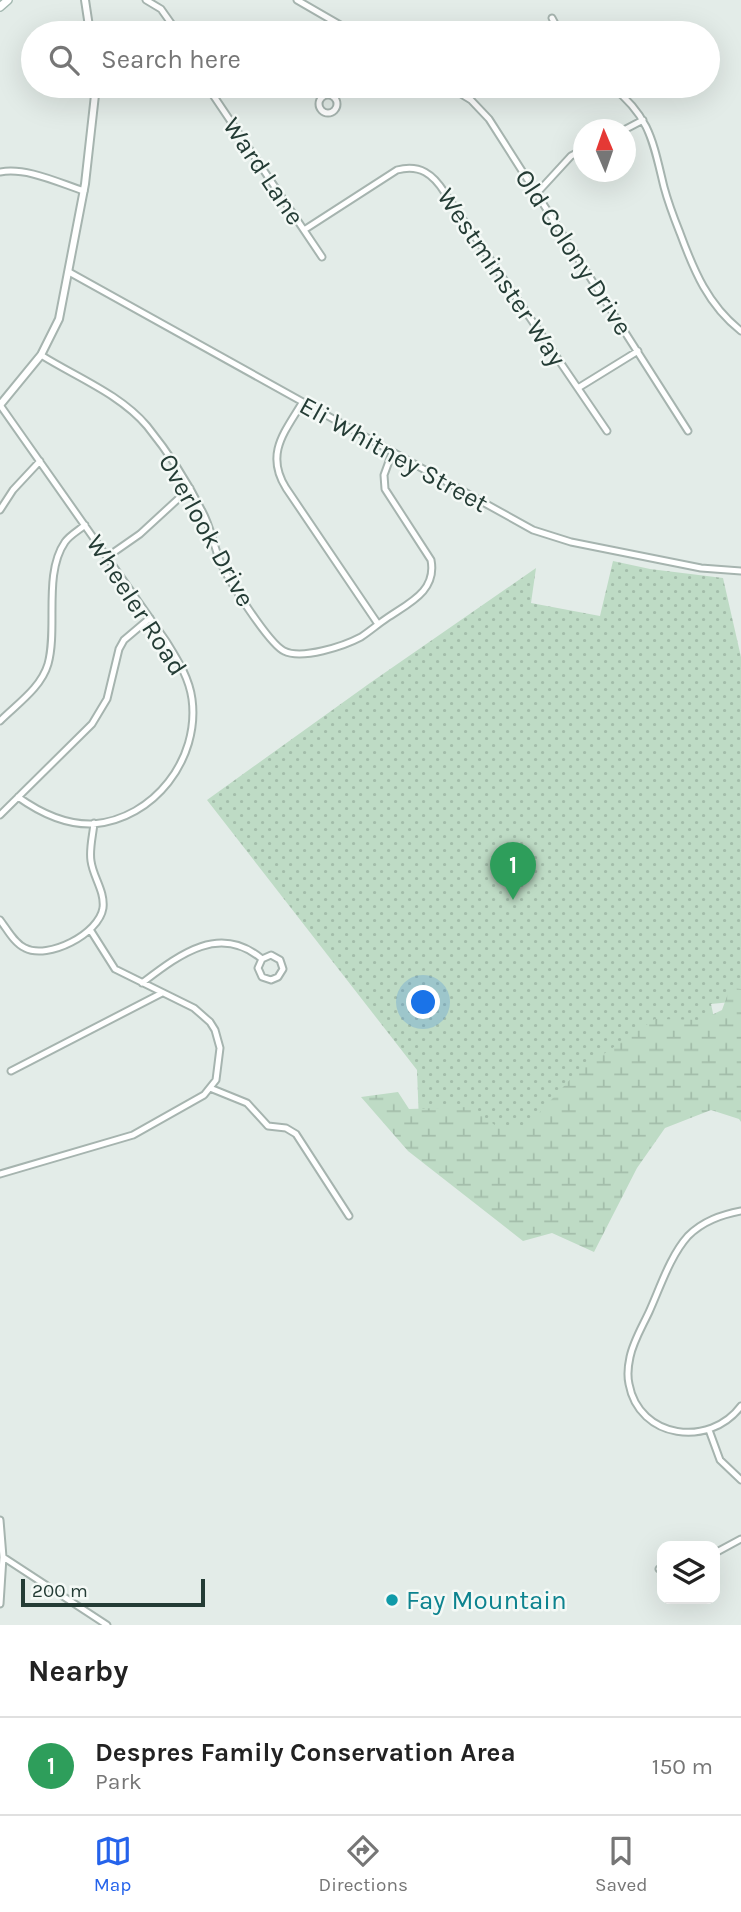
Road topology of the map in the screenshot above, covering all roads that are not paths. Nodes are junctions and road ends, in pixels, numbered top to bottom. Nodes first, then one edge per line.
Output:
1 (8, 0) edge
2 (94, 0) edge
3 (146, 0) edge
4 (297, 0) edge
5 (85, 1) edge
6 (0, 7) edge
7 (552, 18) dead end
8 (88, 21) edge
9 (170, 21) edge
10 (333, 21) edge
11 (554, 21) edge
12 (95, 98) edge
13 (215, 98) edge
14 (468, 98) edge
15 (626, 98) edge
16 (643, 120) junction
17 (636, 124) edge
18 (573, 155) edge
19 (0, 172) edge
20 (84, 191) junction
21 (537, 193) junction
22 (304, 230) junction
23 (322, 257) dead end
24 (69, 272) junction
25 (741, 331) edge
26 (638, 351) junction
27 (41, 355) junction
28 (578, 388) junction
29 (302, 403) junction
30 (0, 405) edge
31 (607, 431) dead end
32 (688, 431) dead end
33 (392, 453) junction
34 (40, 461) junction
35 (190, 488) junction
36 (0, 510) edge
37 (85, 525) junction
38 (107, 557) junction
39 (741, 571) edge
40 (149, 618) junction
41 (378, 624) junction
42 (0, 721) edge
43 (18, 797) junction
44 (0, 815) edge
45 (94, 823) junction
46 (0, 920) edge
47 (90, 931) junction
48 (262, 959) junction
49 (142, 983) junction
50 (162, 993) junction
51 (11, 1071) dead end
52 (210, 1088) junction
53 (0, 1174) edge
54 (741, 1211) edge
55 (349, 1216) dead end
56 (741, 1406) edge
57 (709, 1430) junction
58 (741, 1480) edge
59 (0, 1520) edge
60 (741, 1539) edge
61 (720, 1550) edge
62 (3, 1557) junction
63 (0, 1604) edge
64 (107, 1625) edge

1 - 6 main road
2 - 5 street
3 - 9 street
4 - 10 street
5 - 8 street
7 - 11 street
12 - 20 street
13 - 22 street, Ward Lane
14 - 21 street, Old Colony Drive
15 - 16 street
16 - 17 street
16 - 25 street
18 - 21 street
19 - 20 street
20 - 24 street
21 - 26 street, Old Colony Drive
22 - 23 street, Ward Lane
22 - 28 street, Westminster Way
24 - 27 street
24 - 29 street, Eli Whitney Street
26 - 28 street
26 - 32 street, Old Colony Drive
27 - 30 street
27 - 35 street, Overlook Drive
28 - 31 street, Westminster Way
29 - 33 street, Eli Whitney Street
29 - 41 street
30 - 34 street, Wheeler Road
33 - 39 street, Eli Whitney Street
33 - 41 street, Overlook Drive
34 - 36 street
34 - 37 street, Wheeler Road
35 - 38 street
35 - 41 street, Overlook Drive
37 - 38 street, Wheeler Road
37 - 42 street
38 - 40 street, Wheeler Road
40 - 43 street
40 - 45 street, Wheeler Road
43 - 44 street
43 - 45 street, Wheeler Road
45 - 47 street
46 - 47 street
47 - 49 street
48 - 48 street
48 - 49 street
49 - 50 street
50 - 51 street
50 - 52 street
52 - 53 street
52 - 55 street
54 - 57 street
56 - 57 street
57 - 58 street
59 - 62 street
60 - 61 street
62 - 63 street
62 - 64 street

